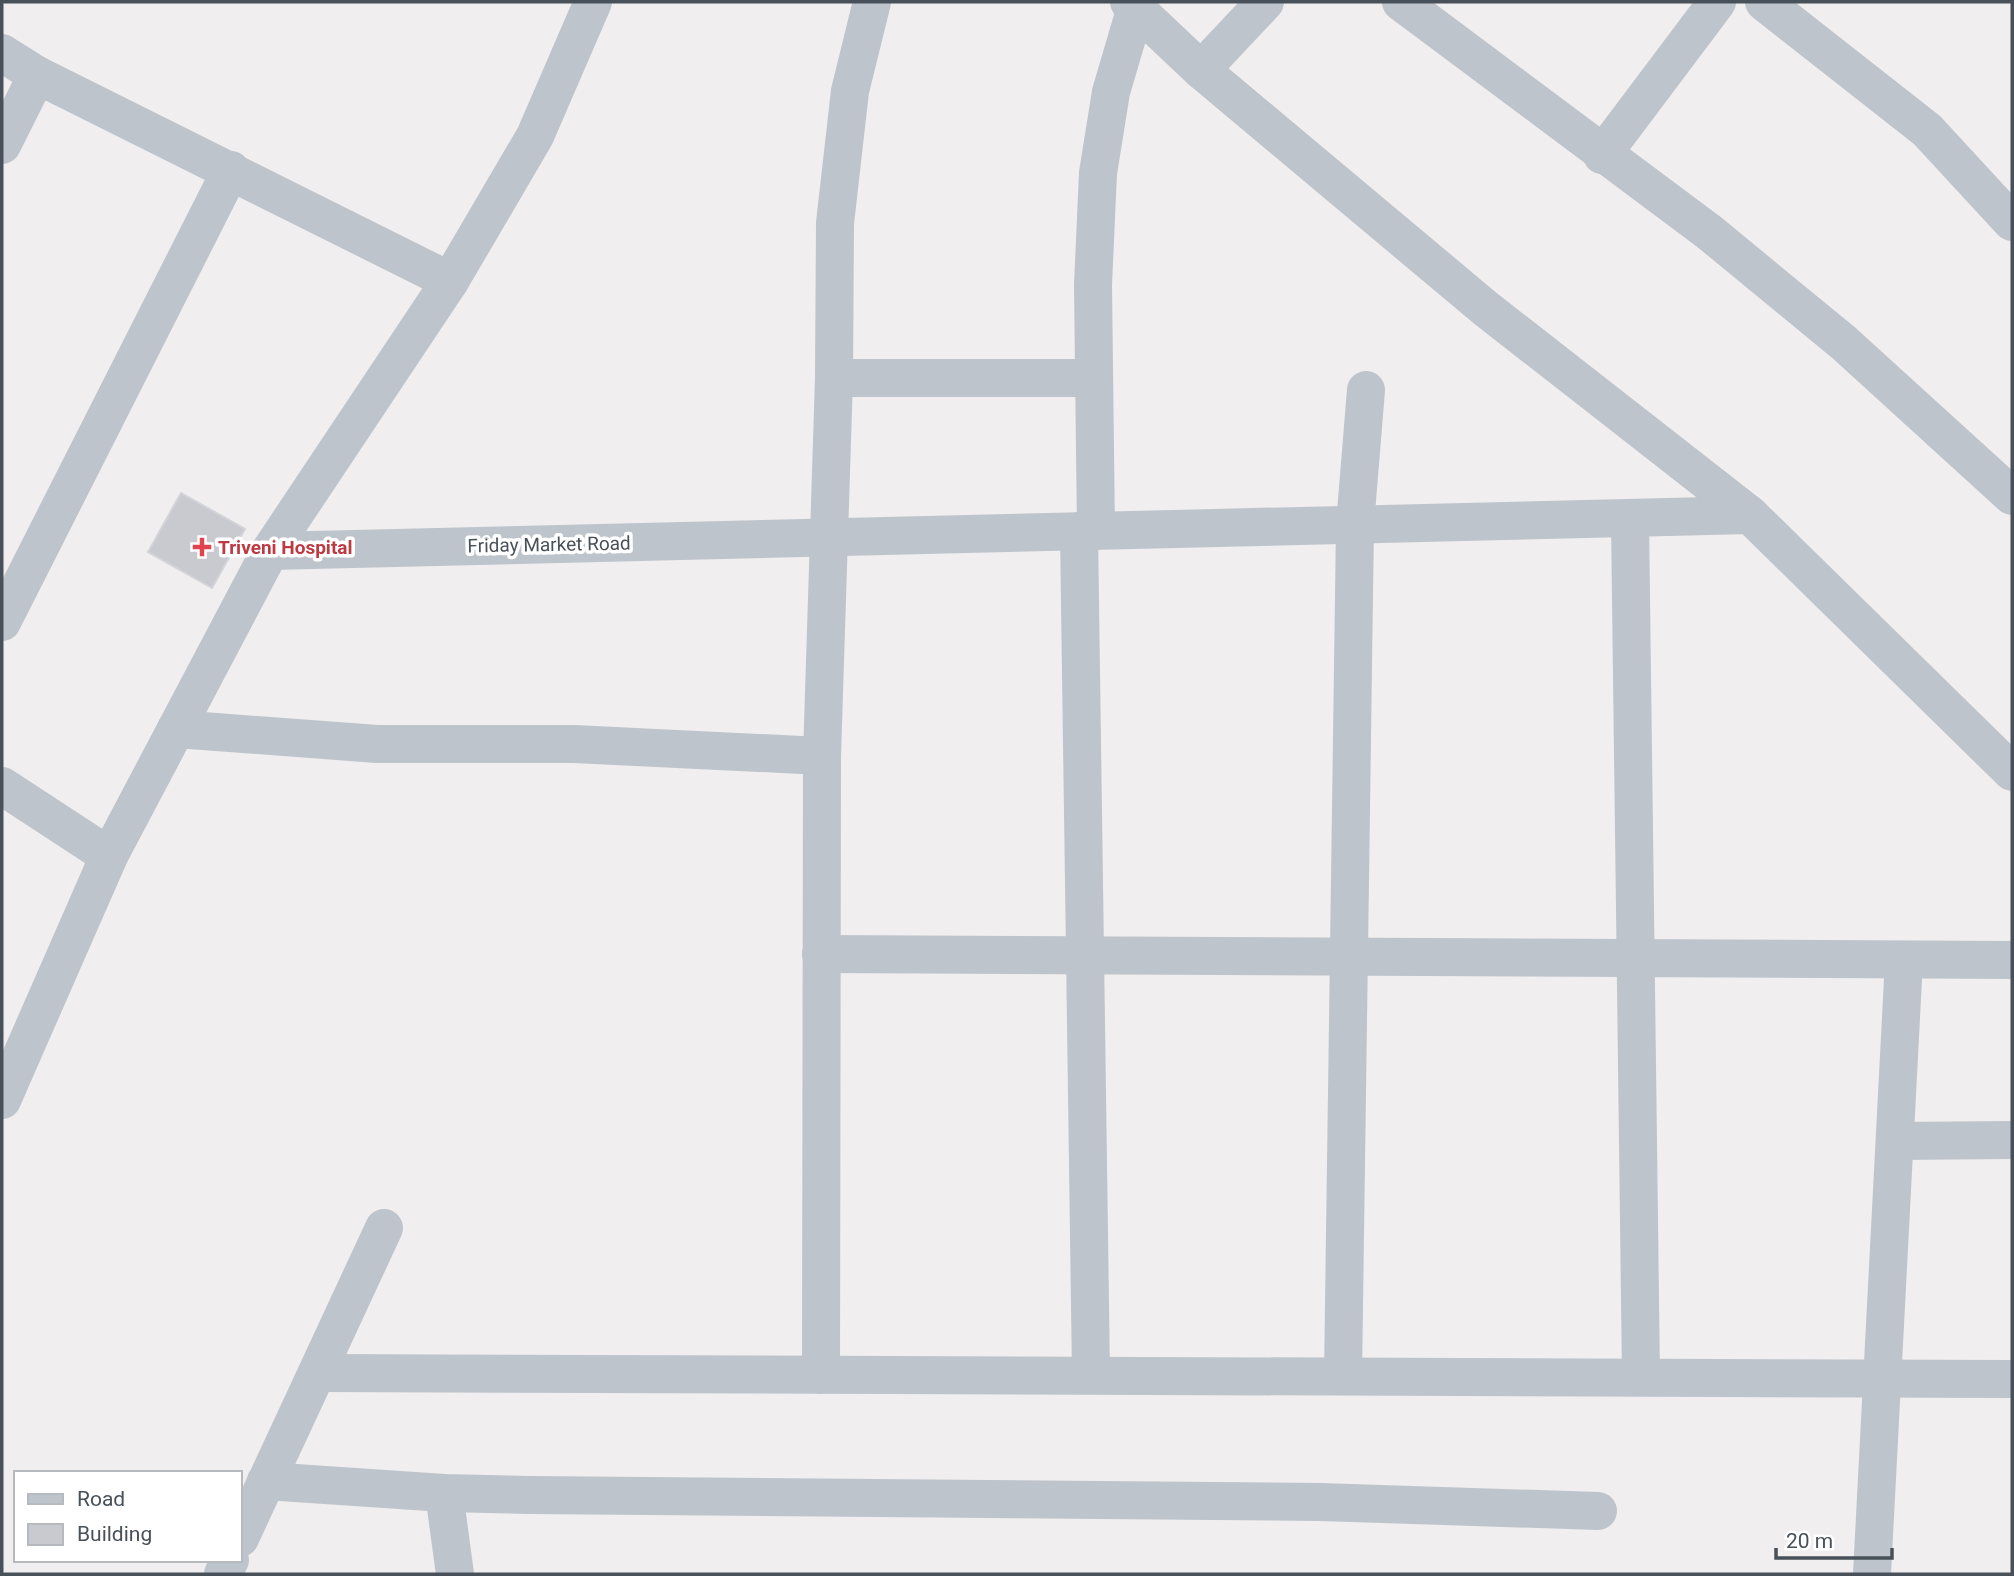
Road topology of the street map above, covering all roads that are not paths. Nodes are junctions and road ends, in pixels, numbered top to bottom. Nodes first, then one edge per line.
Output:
1 (593, 2) edge
2 (872, 2) edge
3 (1265, 2) edge
4 (1401, 2) edge
5 (1717, 2) edge
6 (1764, 2) edge
7 (1133, 5) edge
8 (2, 53) edge
9 (1201, 70) junction
10 (37, 75) junction
11 (2, 145) edge
12 (1602, 156) junction
13 (231, 170) junction
14 (2012, 222) edge
15 (450, 281) junction
16 (834, 378) junction
17 (1093, 378) junction
18 (1366, 390) dead end
19 (2012, 496) edge
20 (1750, 515) junction
21 (1630, 519) junction
22 (1354, 525) junction
23 (1087, 531) junction
24 (829, 537) junction
25 (270, 551) junction
26 (2, 622) edge
27 (176, 729) junction
28 (822, 757) junction
29 (2012, 772) edge
30 (2, 786) edge
31 (109, 856) junction
32 (821, 954) junction
33 (1085, 955) junction
34 (1349, 957) junction
35 (1636, 958) junction
36 (1904, 960) junction
37 (2012, 960) edge
38 (2, 1100) edge
39 (2012, 1140) edge
40 (1895, 1141) junction
41 (384, 1228) dead end
42 (317, 1373) junction
43 (821, 1375) junction
44 (1091, 1375) junction
45 (1343, 1376) junction
46 (1641, 1377) junction
47 (1883, 1378) junction
48 (2012, 1379) edge
49 (266, 1481) junction
50 (444, 1493) junction
51 (1598, 1511) dead end
52 (242, 1534) edge
53 (455, 1574) edge
54 (1872, 1574) edge

1 - 15 street
2 - 16 street
3 - 9 street
4 - 12 street
5 - 12 street
6 - 14 street
7 - 9 street
7 - 17 street
8 - 10 street
9 - 20 street
10 - 11 street
10 - 13 street
12 - 19 street
13 - 15 street
13 - 26 street
15 - 25 street
16 - 17 street
16 - 24 street
17 - 23 street
18 - 22 street
20 - 21 street, Friday Market Road
20 - 29 street
21 - 22 street, Friday Market Road
21 - 35 street
22 - 23 street, Friday Market Road
22 - 34 street
23 - 24 street, Friday Market Road
23 - 33 street
24 - 25 street, Friday Market Road
24 - 28 street
25 - 27 street
27 - 28 street
27 - 31 street
28 - 32 street
30 - 31 street
31 - 38 street
32 - 33 street
32 - 43 street
33 - 34 street
33 - 44 street
34 - 35 street
34 - 45 street
35 - 36 street
35 - 46 street
36 - 37 street
36 - 40 street
39 - 40 street
40 - 47 street
41 - 42 street
42 - 43 street
42 - 49 street
43 - 44 street
44 - 45 street
45 - 46 street
46 - 47 street
47 - 48 street
47 - 54 street
49 - 50 street
49 - 52 street
50 - 51 street
50 - 53 street

